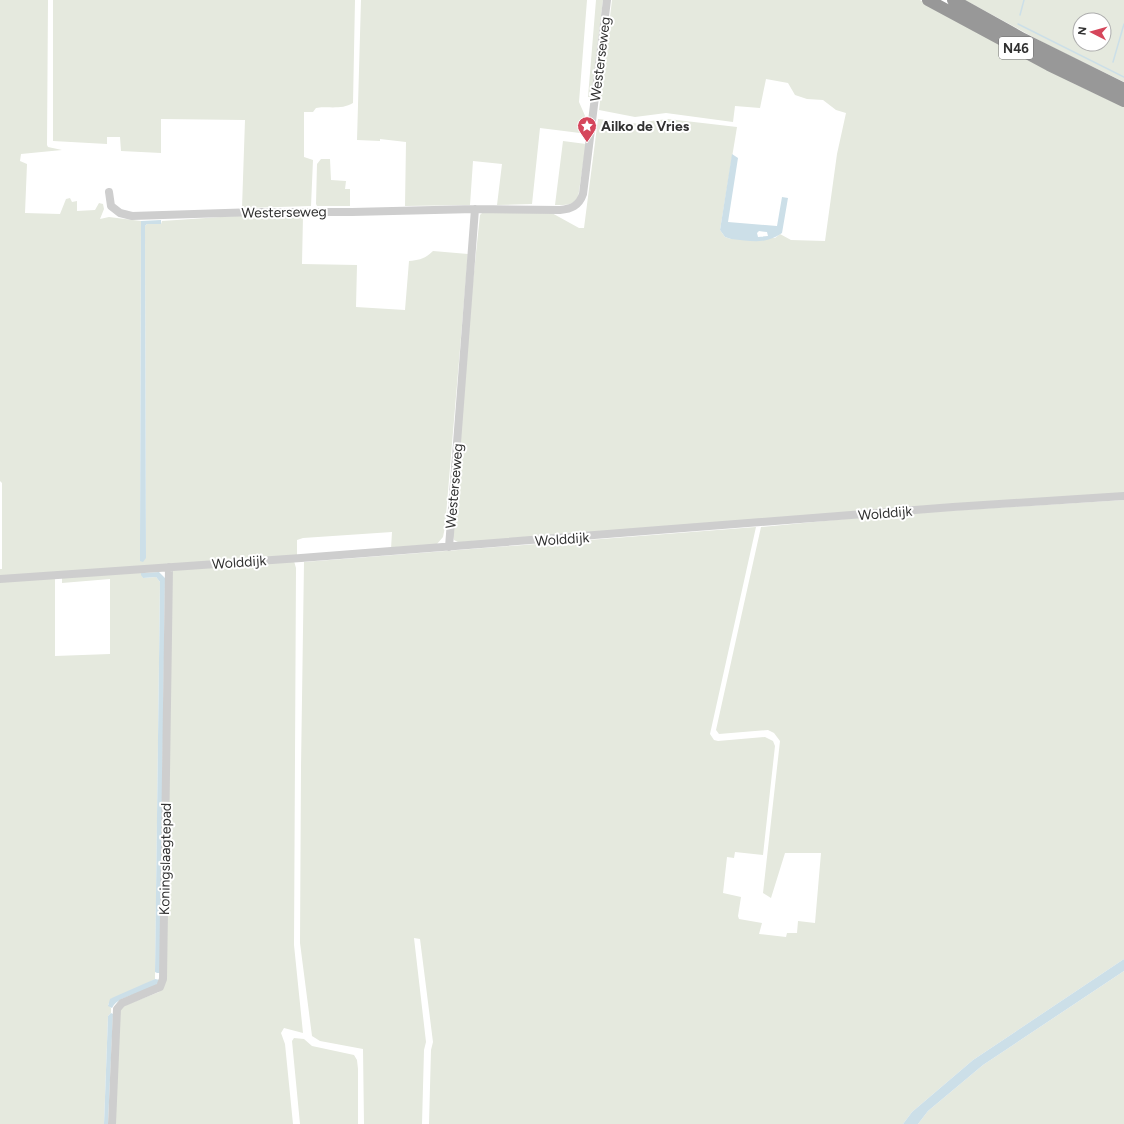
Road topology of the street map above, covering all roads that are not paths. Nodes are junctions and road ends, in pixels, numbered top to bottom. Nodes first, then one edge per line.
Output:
1 (607, 0) edge
2 (928, 0) edge
3 (953, 0) edge
4 (1124, 89) edge
5 (1124, 101) edge
6 (109, 192) dead end
7 (475, 209) junction
8 (1124, 496) edge
9 (449, 547) junction
10 (169, 567) junction
11 (0, 579) edge
12 (112, 1124) edge

1 - 7 street, Westerseweg
2 - 5 highway, N46
3 - 4 highway, N46
6 - 7 street, Westerseweg
7 - 9 street, Westerseweg
8 - 9 street, Wolddijk
9 - 10 street, Wolddijk
10 - 11 street, Wolddijk
10 - 12 street, Koningslaagtepad

